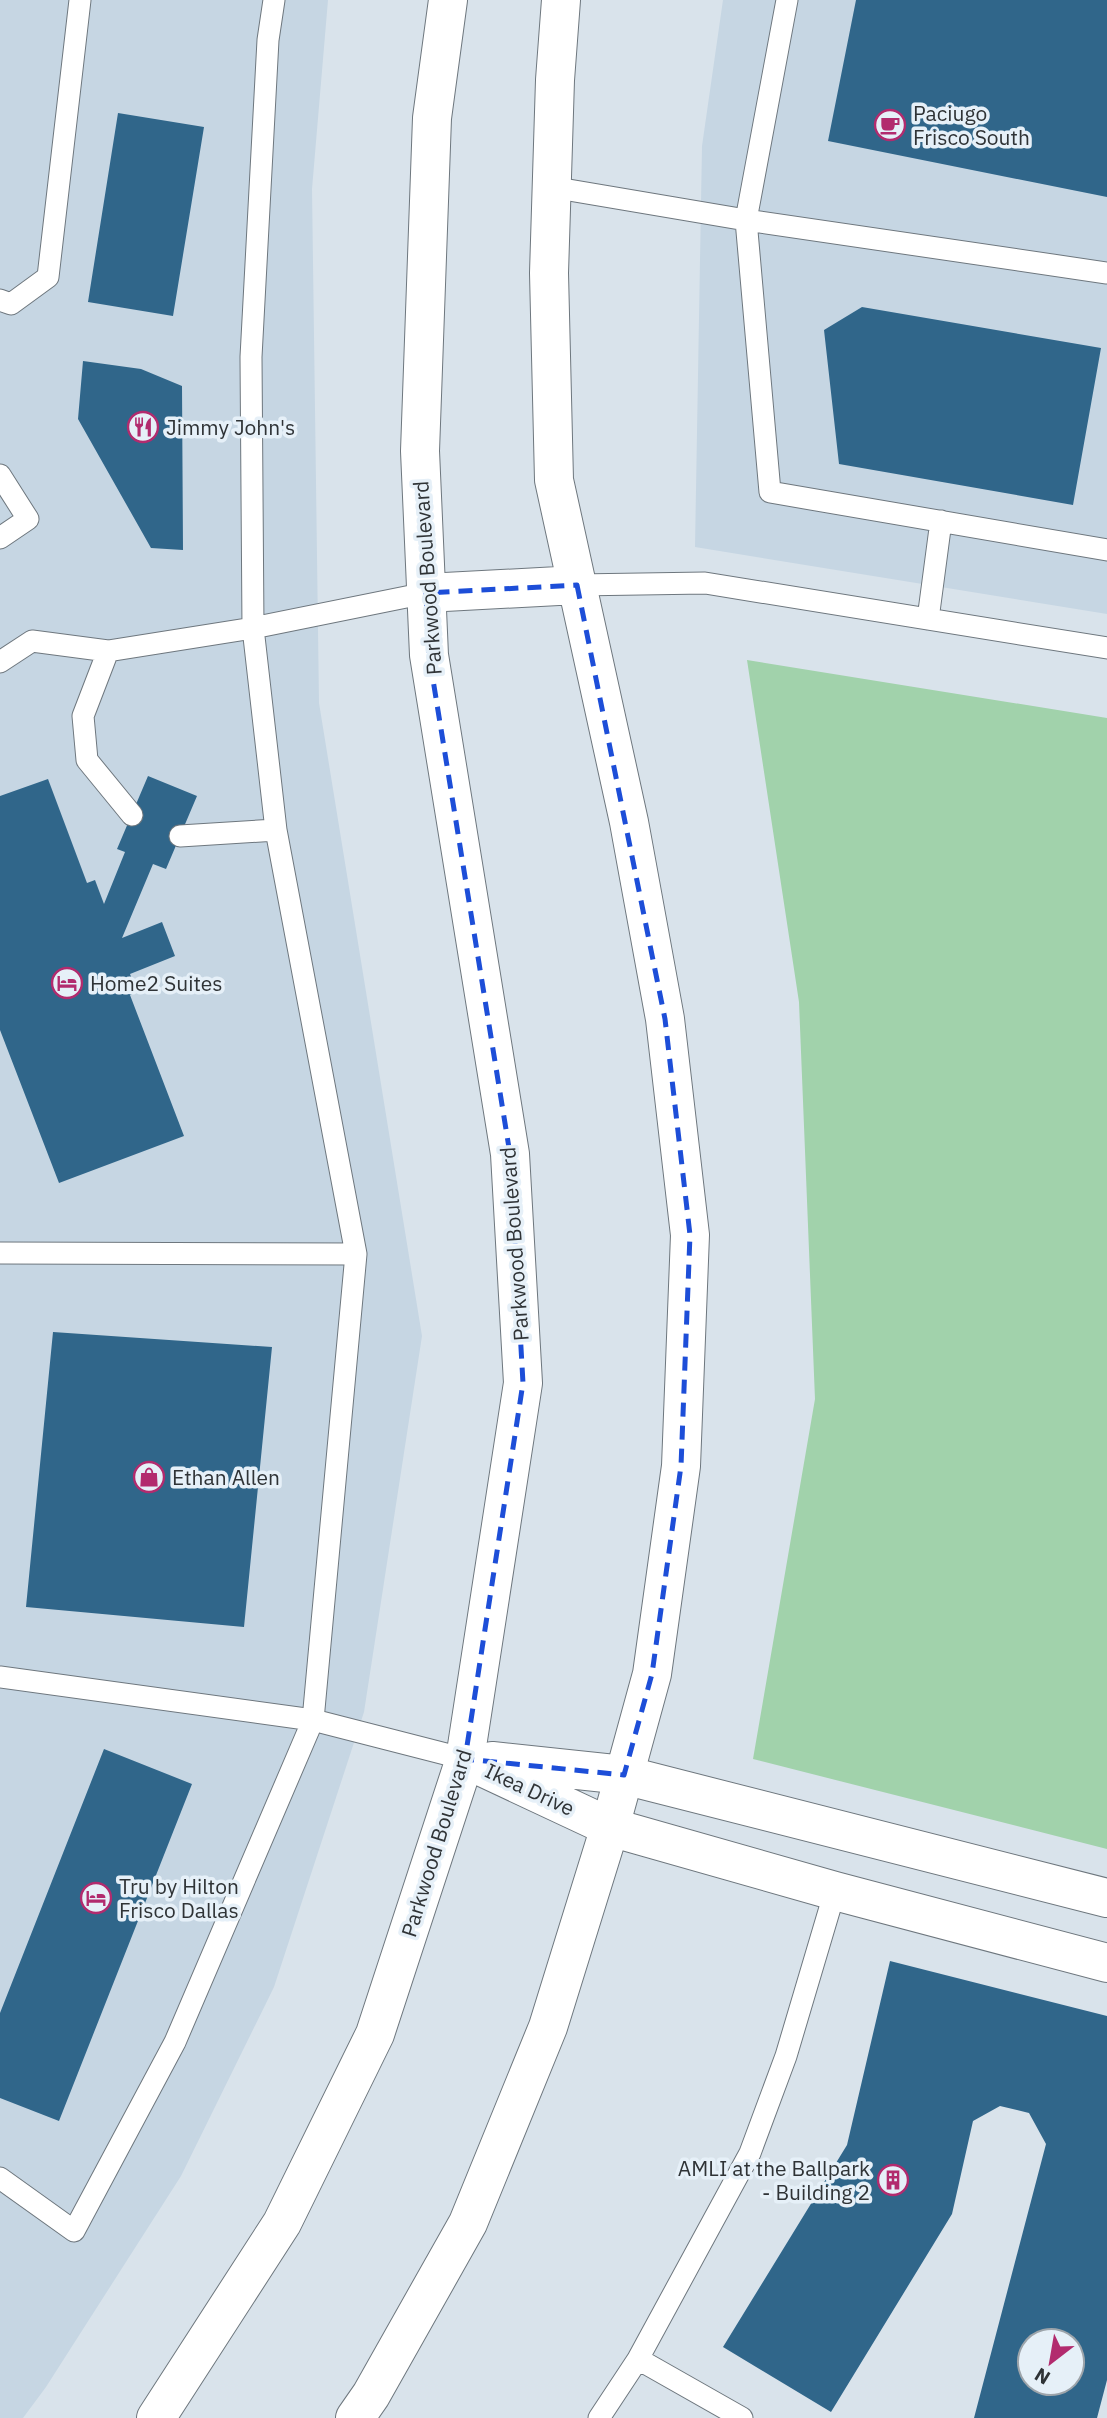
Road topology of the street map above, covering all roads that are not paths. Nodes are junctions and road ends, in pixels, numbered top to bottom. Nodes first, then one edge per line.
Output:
1 (80, 0) edge
2 (274, 0) edge
3 (448, 0) edge
4 (561, 0) edge
5 (787, 0) edge
6 (551, 187) junction
7 (746, 220) junction
8 (1107, 273) edge
9 (0, 300) edge
10 (0, 475) edge
11 (941, 522) junction
12 (0, 538) edge
13 (1107, 550) edge
14 (577, 584) junction
15 (426, 593) junction
16 (928, 619) junction
17 (253, 628) junction
18 (1107, 648) edge
19 (108, 651) junction
20 (0, 662) edge
21 (132, 815) dead end
22 (276, 831) junction
23 (180, 835) dead end
24 (0, 1253) edge
25 (356, 1254) junction
26 (0, 1677) edge
27 (313, 1720) junction
28 (465, 1759) junction
29 (624, 1774) junction
30 (610, 1827) junction
31 (835, 1891) junction
32 (1107, 1898) edge
33 (1107, 1963) edge
34 (0, 2178) edge
35 (638, 2359) junction
36 (156, 2418) edge
37 (355, 2418) edge
38 (599, 2418) edge
39 (742, 2418) edge

1 - 9 lane
2 - 17 lane
3 - 15 main road, Parkwood Boulevard
4 - 6 main road
5 - 7 lane
6 - 7 lane
6 - 14 main road
7 - 8 lane
7 - 11 lane
10 - 12 lane
11 - 13 lane
11 - 16 lane
14 - 15 main road
14 - 16 lane
14 - 29 main road
15 - 17 lane
15 - 28 main road, Parkwood Boulevard
16 - 18 lane
17 - 19 lane
17 - 22 lane
19 - 20 lane
19 - 21 lane
22 - 23 lane
22 - 25 lane
24 - 25 lane
25 - 27 lane
26 - 27 lane
27 - 28 lane
27 - 34 lane
28 - 29 main road, Ikea Drive
28 - 30 main road, Ikea Drive
28 - 36 main road, Parkwood Boulevard
29 - 30 main road
29 - 32 main road, Ikea Drive
30 - 31 main road, Ikea Drive
30 - 37 main road
31 - 33 main road, Ikea Drive
31 - 35 lane
35 - 38 lane
35 - 39 lane

